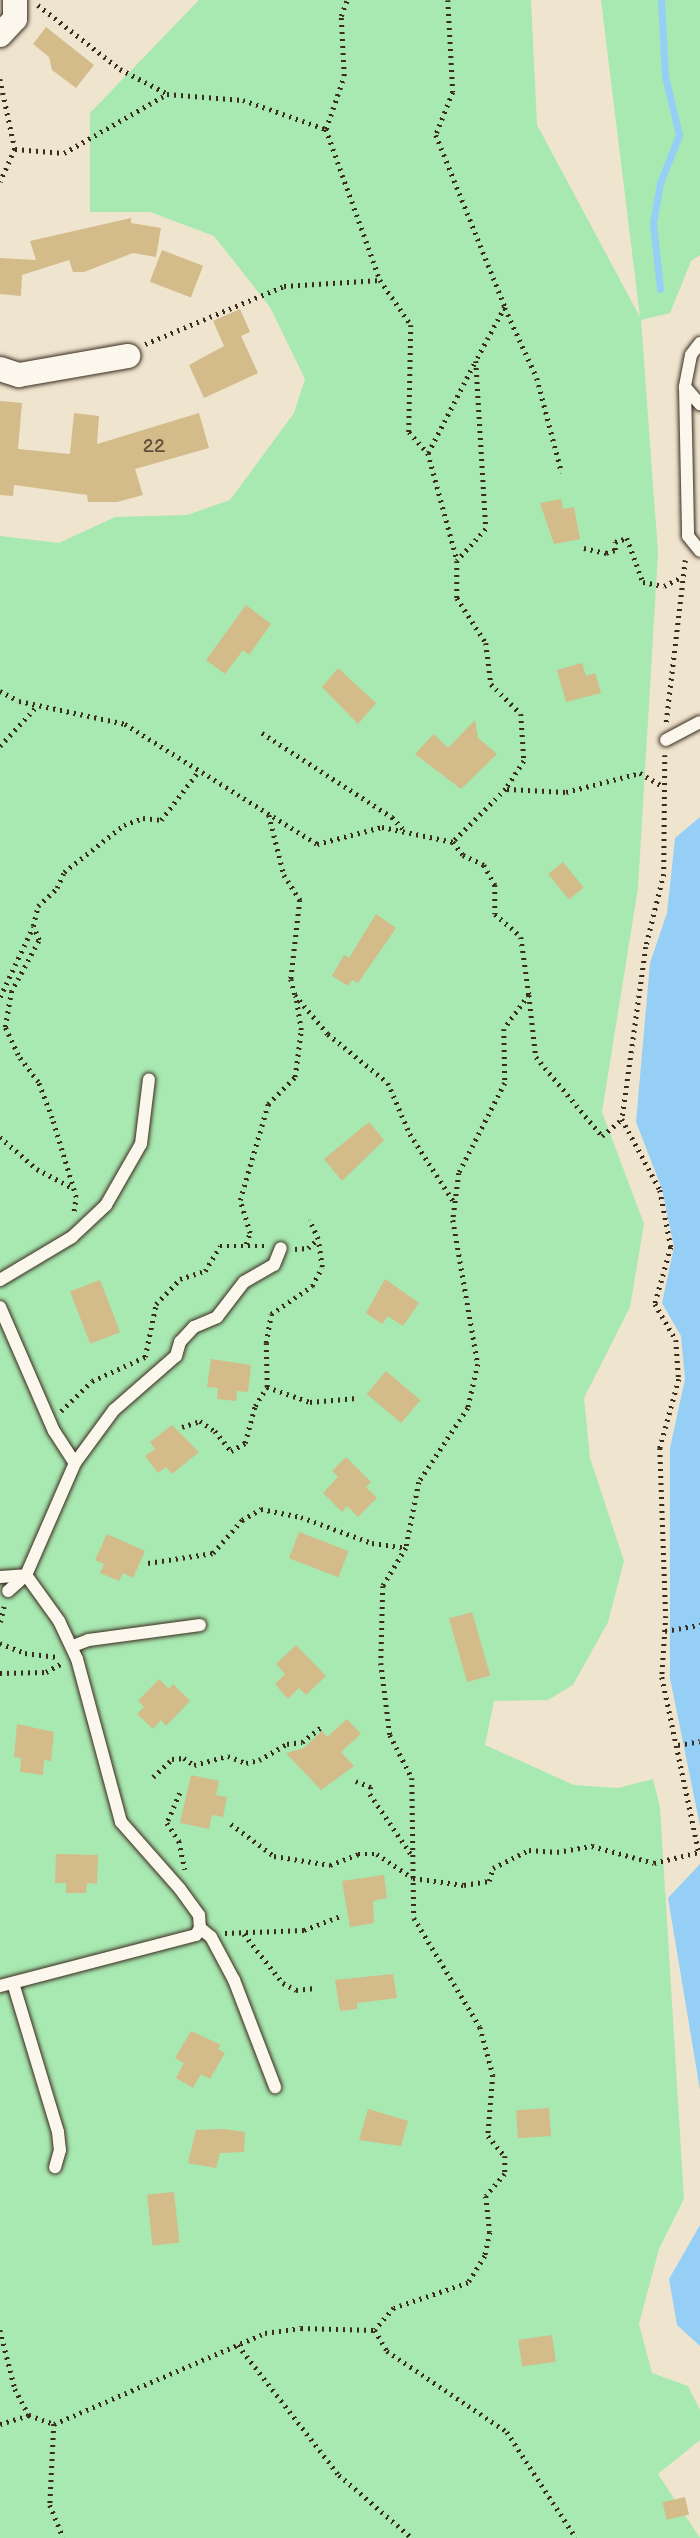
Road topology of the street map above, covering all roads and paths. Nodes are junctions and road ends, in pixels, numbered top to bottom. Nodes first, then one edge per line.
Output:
1 (15, 0) edge
2 (31, 0) edge
3 (346, 0) edge
4 (448, 0) edge
5 (0, 34) edge
6 (0, 79) edge
7 (167, 93) junction
8 (326, 129) junction
9 (15, 149) junction
10 (0, 182) edge
11 (380, 279) junction
12 (505, 307) junction
13 (700, 343) edge
14 (128, 356) joint
15 (475, 362) junction
16 (0, 369) edge
17 (685, 387) junction
18 (700, 404) edge
19 (428, 453) junction
20 (562, 473) dead end
21 (688, 536) junction
22 (584, 548) dead end
23 (700, 551) edge
24 (457, 561) junction
25 (682, 577) junction
26 (0, 691) edge
27 (38, 706) junction
28 (700, 722) edge
29 (262, 733) dead end
30 (666, 740) junction
31 (0, 747) edge
32 (198, 772) junction
33 (664, 787) junction
34 (506, 789) junction
35 (269, 814) junction
36 (406, 832) junction
37 (453, 842) junction
38 (33, 926) junction
39 (295, 995) junction
40 (529, 995) junction
41 (0, 997) edge
42 (149, 1079) dead end
43 (622, 1119) junction
44 (0, 1137) edge
45 (72, 1188) junction
46 (455, 1204) junction
47 (309, 1220) dead end
48 (72, 1237) junction
49 (318, 1239) junction
50 (246, 1245) junction
51 (281, 1248) junction
52 (0, 1280) edge
53 (0, 1307) edge
54 (267, 1387) junction
55 (357, 1398) dead end
56 (182, 1427) dead end
57 (54, 1431) junction
58 (75, 1463) junction
59 (406, 1548) junction
60 (148, 1563) dead end
61 (26, 1575) junction
62 (0, 1577) edge
63 (8, 1591) dead end
64 (200, 1625) dead end
65 (700, 1625) edge
66 (665, 1631) junction
67 (0, 1643) edge
68 (75, 1653) junction
69 (0, 1674) edge
70 (321, 1727) dead end
71 (700, 1741) edge
72 (677, 1745) junction
73 (153, 1777) dead end
74 (356, 1781) dead end
75 (180, 1793) dead end
76 (231, 1824) dead end
77 (699, 1852) edge
78 (413, 1857) junction
79 (413, 1878) junction
80 (180, 1889) junction
81 (340, 1916) dead end
82 (200, 1928) junction
83 (244, 1934) junction
84 (211, 1937) junction
85 (6, 1985) edge
86 (315, 1988) dead end
87 (275, 2087) dead end
88 (55, 2167) dead end
89 (0, 2330) edge
90 (375, 2330) junction
91 (238, 2345) junction
92 (29, 2415) junction
93 (0, 2424) edge
94 (54, 2424) junction
95 (63, 2538) edge
96 (412, 2538) edge
97 (576, 2538) edge

1 - 5 street
2 - 7 path
3 - 8 path
4 - 12 path
6 - 9 path
7 - 8 path
7 - 9 path
8 - 11 path
9 - 10 path
11 - 14 path
11 - 19 path
12 - 15 path
12 - 20 path
13 - 17 lane
14 - 16 street
15 - 19 path
15 - 24 path
17 - 18 lane
17 - 21 lane
19 - 24 path
21 - 23 lane
21 - 25 path
22 - 25 path
24 - 34 path
25 - 30 path
26 - 27 path
27 - 31 path
27 - 32 path
28 - 30 lane
29 - 36 path
30 - 33 path
32 - 35 path
32 - 38 path
33 - 34 path
33 - 43 path
34 - 37 path
35 - 36 path
35 - 39 path
36 - 37 path
37 - 40 path
38 - 41 path
38 - 45 path
39 - 46 path
39 - 50 path
40 - 43 path
40 - 46 path
42 - 48 lane
43 - 66 path
44 - 45 path
45 - 48 path
46 - 59 path
47 - 49 path
48 - 52 lane
49 - 51 path
49 - 54 path
50 - 51 path
50 - 57 path
51 - 58 lane
53 - 57 lane
54 - 55 path
54 - 56 path
57 - 58 lane
58 - 61 lane
59 - 60 path
59 - 78 path
61 - 62 lane
61 - 63 lane
61 - 68 lane
64 - 68 lane
65 - 66 path
66 - 72 path
67 - 68 path
68 - 69 path
68 - 80 lane
70 - 73 path
71 - 72 path
72 - 77 path
74 - 78 path
75 - 80 path
76 - 79 path
77 - 79 path
78 - 79 path
79 - 90 path
80 - 82 lane
81 - 83 path
82 - 84 lane
82 - 85 lane
83 - 84 path
83 - 86 path
84 - 87 lane
85 - 88 lane
89 - 92 path
90 - 91 path
90 - 97 path
91 - 94 path
91 - 96 path
92 - 93 path
92 - 94 path
94 - 95 path

